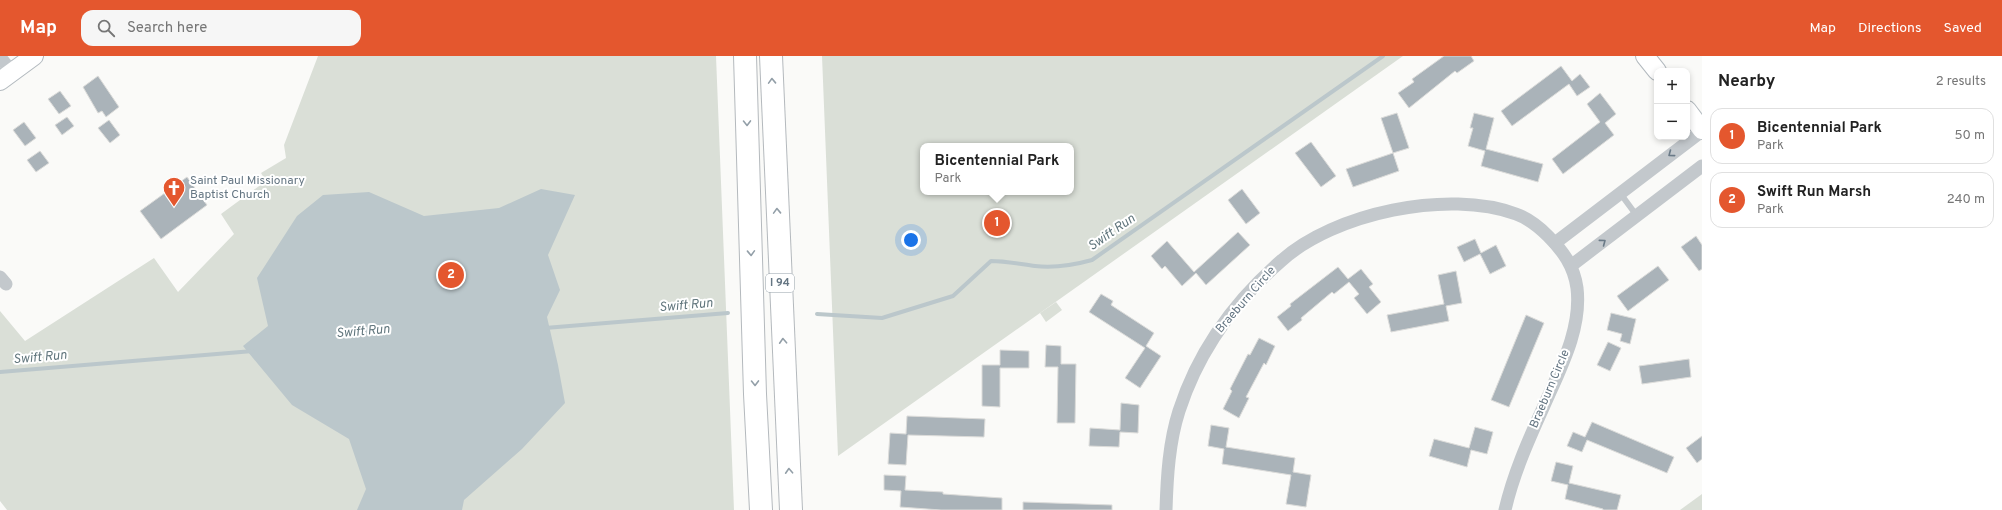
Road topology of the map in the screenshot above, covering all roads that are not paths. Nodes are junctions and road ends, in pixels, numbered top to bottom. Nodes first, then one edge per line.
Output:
1 (34, 56) edge
2 (745, 56) edge
3 (771, 56) edge
4 (1645, 56) edge
5 (0, 57) edge
6 (1655, 68) edge
7 (6, 77) edge
8 (1690, 114) edge
9 (1702, 130) edge
10 (1702, 166) edge
11 (1620, 193) junction
12 (1637, 216) junction
13 (1555, 243) junction
14 (1572, 266) junction
15 (761, 510) edge
16 (791, 510) edge
17 (1166, 510) edge
18 (1504, 510) edge

1 - 7 main road
2 -> 15 highway, I 94
16 -> 3 highway, I 94
4 - 6 main road
5 - 7 street
8 - 9 main road
9 -> 11 street
10 - 12 street
11 - 12 lane
11 - 13 street
14 -> 12 street
13 - 14 street, Braeburn Circle
13 - 17 street, Braeburn Circle
14 - 18 street, Braeburn Circle

